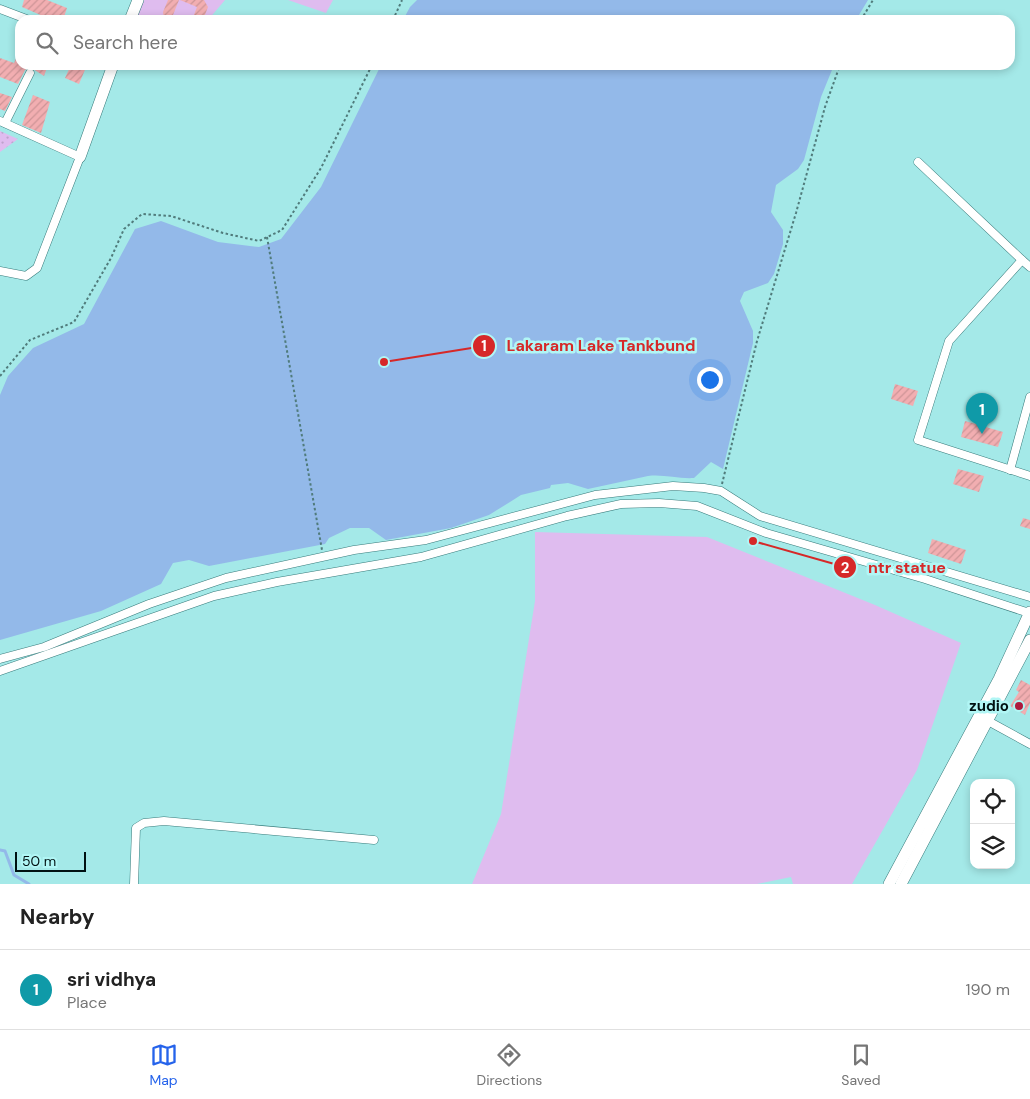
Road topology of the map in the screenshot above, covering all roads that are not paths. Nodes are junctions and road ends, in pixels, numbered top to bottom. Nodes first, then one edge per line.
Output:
1 (138, 0) edge
2 (0, 9) edge
3 (16, 15) edge
4 (132, 15) edge
5 (111, 70) edge
6 (30, 73) dead end
7 (3, 122) edge
8 (80, 157) junction
9 (918, 162) dead end
10 (1022, 260) junction
11 (1030, 267) edge
12 (0, 271) edge
13 (1030, 397) edge
14 (1010, 470) junction
15 (1030, 476) edge
16 (760, 516) junction
17 (754, 528) junction
18 (1030, 597) edge
19 (1030, 613) edge
20 (1030, 640) edge
21 (0, 659) edge
22 (0, 671) edge
23 (988, 721) junction
24 (1030, 744) edge
25 (374, 840) dead end
26 (134, 884) edge
27 (889, 884) edge
28 (902, 884) edge

1 - 4 street
2 - 3 street
5 - 8 street
6 - 7 street
7 - 8 street
8 - 12 street
9 - 10 street
10 - 11 street
10 - 14 street
13 - 14 street
14 - 15 street
16 - 17 street
16 - 18 street
16 - 21 street
17 - 19 street
17 - 22 street
19 - 27 street
20 - 23 street
23 - 24 street
23 - 28 street
25 - 26 street

